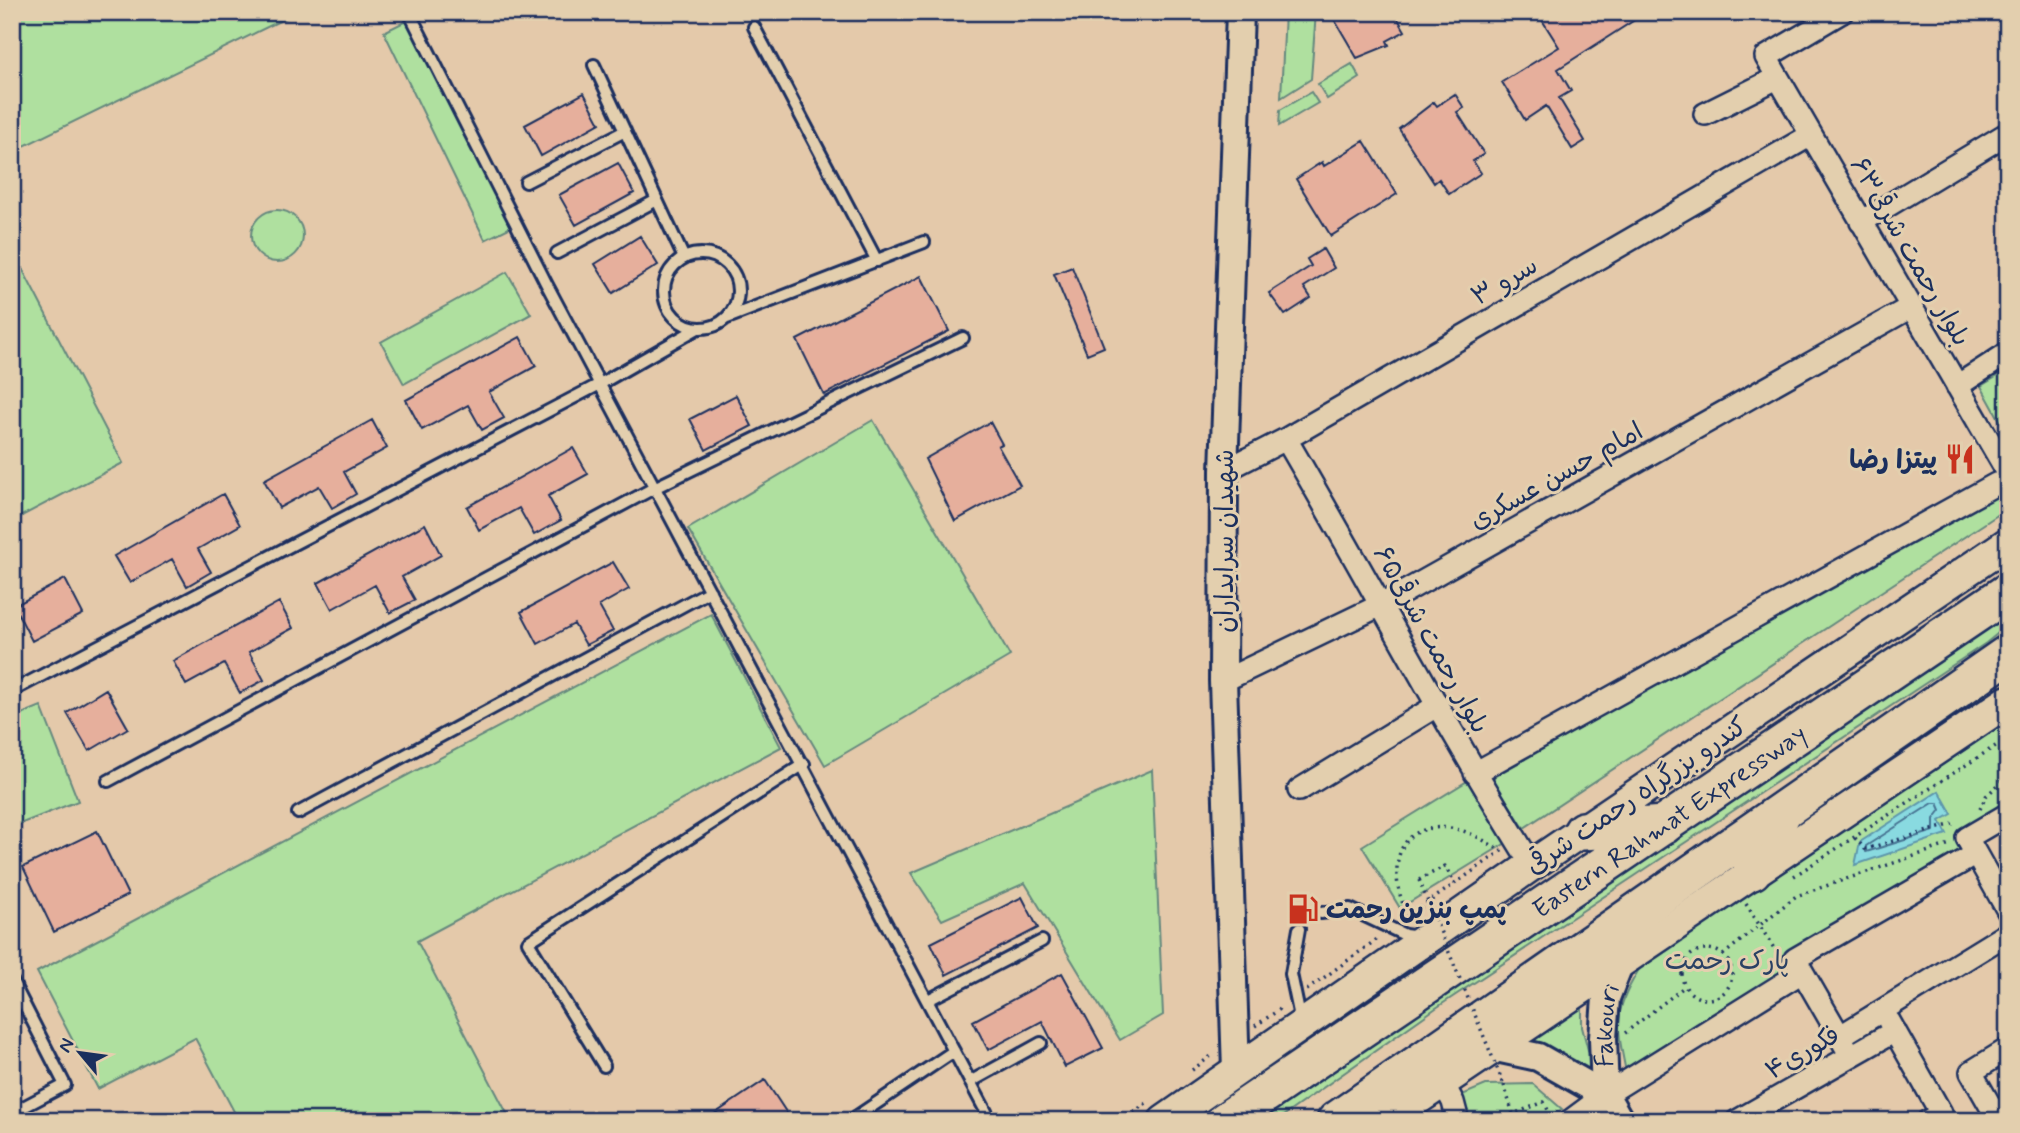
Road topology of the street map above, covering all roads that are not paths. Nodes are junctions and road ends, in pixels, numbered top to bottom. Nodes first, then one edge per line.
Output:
1 (409, 12) edge
2 (1240, 12) edge
3 (1842, 12) edge
4 (754, 27) dead end
5 (594, 65) dead end
6 (1777, 78) junction
7 (1704, 114) dead end
8 (625, 131) junction
9 (2008, 133) edge
10 (1811, 135) junction
11 (526, 182) dead end
12 (657, 200) junction
13 (1861, 222) junction
14 (924, 243) dead end
15 (557, 253) dead end
16 (684, 258) junction
17 (877, 261) junction
18 (1912, 307) junction
19 (725, 318) junction
20 (698, 328) junction
21 (963, 338) dead end
22 (2008, 354) edge
23 (600, 384) junction
24 (1957, 386) junction
25 (1286, 439) junction
26 (1224, 471) junction
27 (2002, 478) edge
28 (654, 488) junction
29 (2008, 543) edge
30 (710, 592) junction
31 (2008, 592) edge
32 (1383, 604) junction
33 (2008, 654) edge
34 (1223, 681) junction
35 (14, 690) dead end
36 (2008, 701) edge
37 (1438, 705) junction
38 (804, 764) junction
39 (1475, 773) junction
40 (108, 781) dead end
41 (1299, 790) dead end
42 (1784, 809) junction
43 (298, 813) dead end
44 (2008, 814) edge
45 (1665, 825) junction
46 (1583, 831) junction
47 (1971, 846) junction
48 (1517, 852) junction
49 (1748, 890) junction
50 (2008, 911) edge
51 (1321, 913) dead end
52 (1299, 929) dead end
53 (2008, 933) edge
54 (1429, 939) junction
55 (1042, 941) dead end
56 (1621, 960) junction
57 (1798, 975) junction
58 (12, 981) edge
59 (928, 1000) junction
60 (1883, 1010) junction
61 (1299, 1011) junction
62 (1895, 1031) junction
63 (1839, 1037) junction
64 (1041, 1042) dead end
65 (1492, 1047) junction
66 (2008, 1049) edge
67 (954, 1051) junction
68 (1851, 1056) junction
69 (604, 1066) dead end
70 (1236, 1070) junction
71 (1442, 1081) junction
72 (970, 1082) junction
73 (1605, 1095) junction
74 (1158, 1110) edge
75 (12, 1113) edge
76 (850, 1121) edge
77 (991, 1121) edge
78 (1225, 1121) edge
79 (1336, 1121) edge
80 (1385, 1121) edge
81 (1458, 1121) edge
82 (1570, 1121) edge
83 (1620, 1121) edge
84 (1737, 1121) edge
85 (1928, 1121) edge
86 (1999, 1121) edge

1 - 23 lane
2 - 26 street, شهیدان سرایداران
3 - 6 street, بلوار رحمت شرقی۶۳
4 - 17 lane
5 - 8 lane
6 - 7 street
6 - 10 street, بلوار رحمت شرقی۶۳
8 - 11 lane
8 - 12 lane
9 - 13 street
10 - 13 street, بلوار رحمت شرقی۶۳
10 - 25 street, سرو ۳
12 - 15 lane
12 - 16 lane
13 - 18 street, بلوار رحمت شرقی۶۳
14 - 17 lane
16 - 19 lane
16 - 20 lane
17 - 19 lane
18 - 24 street, بلوار رحمت شرقی۶۳
18 - 32 street, امام حسن عسکری
19 - 20 lane
20 - 23 lane
21 - 28 lane
22 - 24 street
23 - 28 lane
23 - 35 lane
24 - 27 street, بلوار رحمت شرقی۶۳
25 - 26 street, سرو ۳
25 - 32 street, بلوار رحمت شرقی۶۵
26 - 34 street, شهیدان سرایداران
27 - 39 street
28 - 30 lane
28 - 40 lane
29 - 46 main road, کندرو بزرگراه رحمت شرقی
30 - 38 lane
30 - 43 lane
31 - 45 highway, Eastern Rahmat Expressway
32 - 34 street, امام حسن عسکری
32 - 37 street, بلوار رحمت شرقی۶۵
33 - 42 highway, Eastern Rahmat Expressway
34 - 70 street, شهیدان سرایداران
36 - 49 main road
37 - 39 street, بلوار رحمت شرقی۶۵
37 - 41 street
38 - 59 lane
38 - 69 lane
39 - 48 street, بلوار رحمت شرقی۶۵
42 - 49 highway
42 - 79 highway, Eastern Rahmat Expressway
44 - 47 street
45 - 46 highway
45 - 78 highway, Eastern Rahmat Expressway
46 - 48 main road, کندرو بزرگراه رحمت شرقی
47 - 50 street
47 - 57 street
48 - 54 main road, کندرو بزرگراه رحمت شرقی
49 - 56 main road
51 - 54 lane
52 - 61 lane
53 - 60 street
54 - 61 main road, کندرو بزرگراه رحمت شرقی
55 - 59 lane
56 - 65 main road
56 - 73 street, Fakouri
57 - 63 street
57 - 73 street
58 - 75 lane
59 - 67 lane
60 - 62 street
60 - 63 street
61 - 70 main road, کندرو بزرگراه رحمت شرقی
62 - 68 street, فکوری۴
62 - 85 street
63 - 68 street
64 - 72 lane
65 - 71 main road
65 - 73 street, Fakouri
66 - 86 street
67 - 72 lane
67 - 76 lane
68 - 84 street, فکوری۴
70 - 74 main road, کندرو بزرگراه رحمت شرقی
71 - 80 main road
71 - 81 street
72 - 77 lane
73 - 82 street
73 - 83 street, Fakouri

